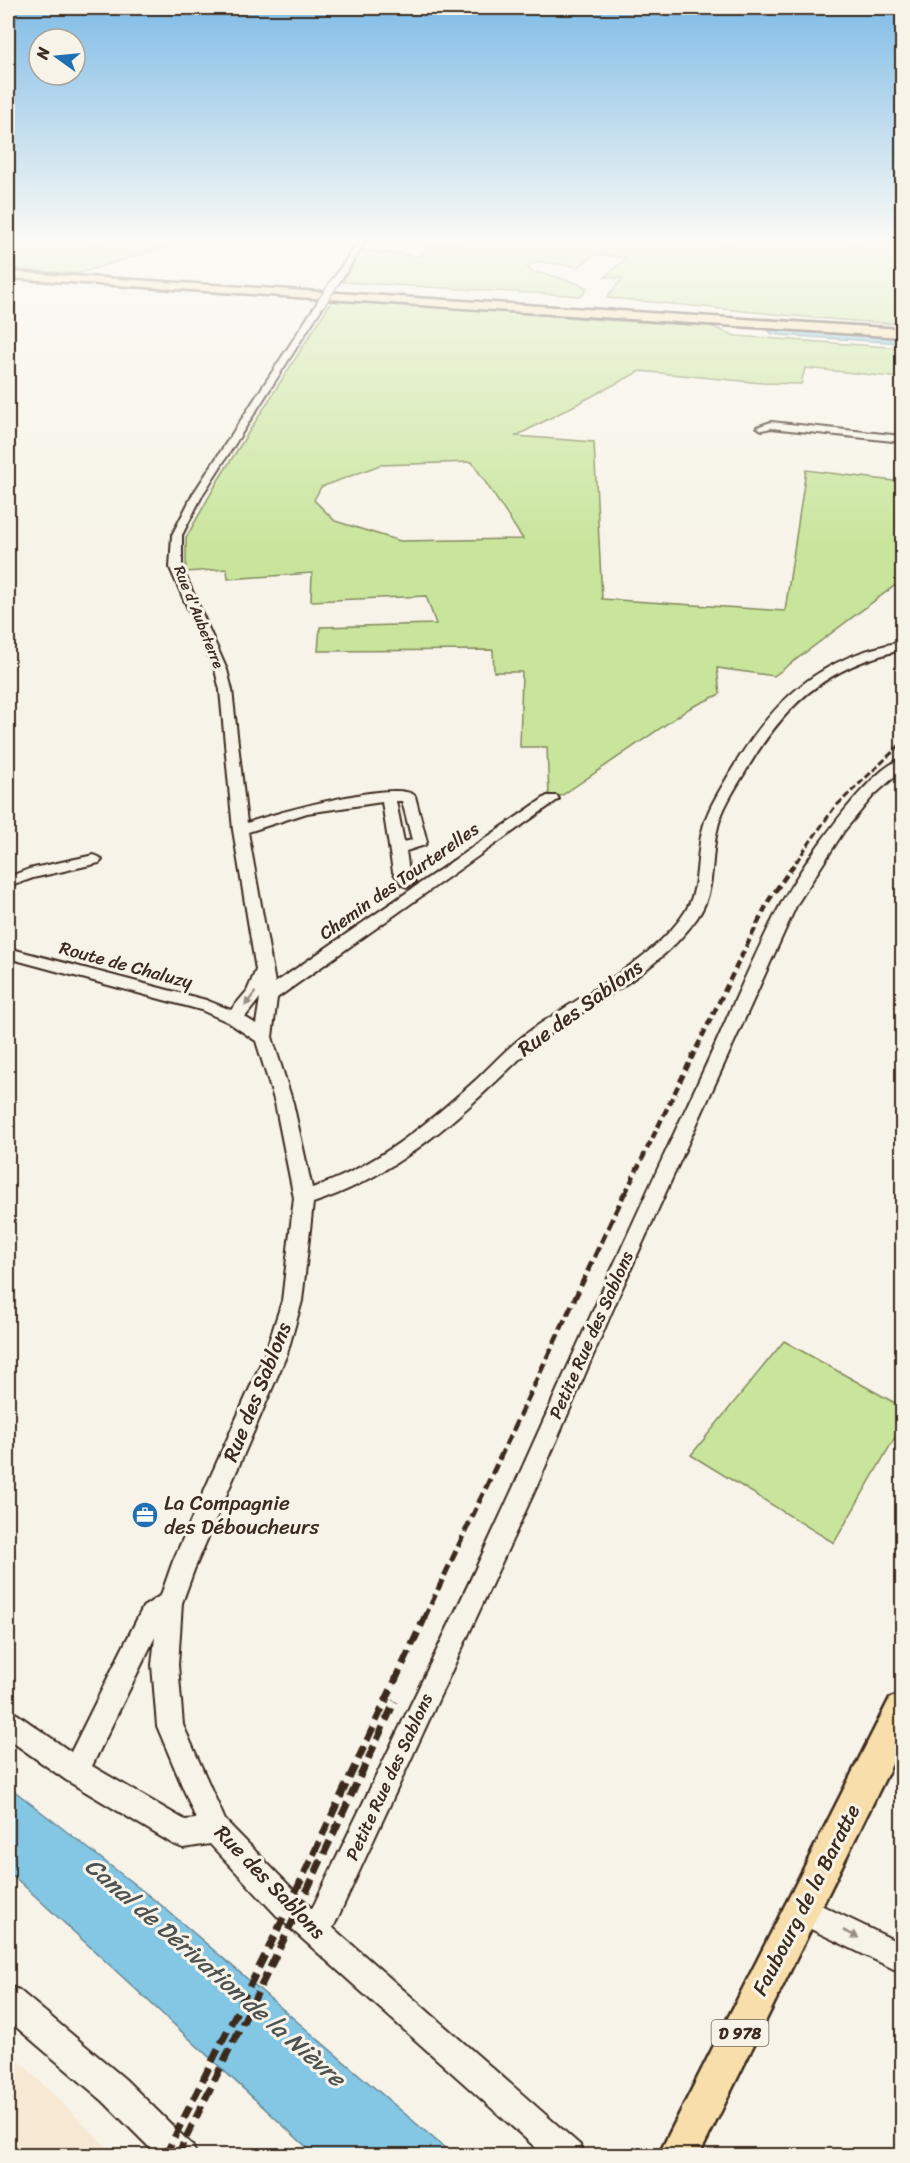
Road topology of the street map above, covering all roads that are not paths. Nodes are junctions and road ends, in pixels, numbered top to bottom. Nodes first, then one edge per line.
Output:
1 (295, 343) edge
2 (762, 427) dead end
3 (903, 439) edge
4 (903, 646) edge
5 (903, 763) edge
6 (388, 797) junction
7 (552, 800) dead end
8 (240, 830) junction
9 (398, 849) junction
10 (94, 860) dead end
11 (8, 882) edge
12 (407, 882) dead end
13 (8, 953) edge
14 (264, 970) junction
15 (268, 995) junction
16 (234, 1018) junction
17 (263, 1037) junction
18 (304, 1198) junction
19 (170, 1603) junction
20 (903, 1710) edge
21 (8, 1723) edge
22 (75, 1771) junction
23 (214, 1830) junction
24 (800, 1909) junction
25 (316, 1932) junction
26 (903, 1959) edge
27 (8, 2001) edge
28 (181, 2156) edge
29 (569, 2156) edge
30 (678, 2156) edge

1 - 8 street, Rue d'Aubeterre, bridge
2 - 3 street
4 - 18 street, Rue des Sablons
5 - 25 street, Petite Rue des Sablons
6 - 8 street
6 - 9 street
6 - 9 street
7 - 15 street, Chemin des Tourterelles
8 - 14 street, Rue d'Aubeterre
9 - 12 street
10 - 11 street
13 - 16 street, Route de Chaluzy
14 - 15 street, Rue d'Aubeterre
14 -> 16 street
15 - 17 street, Rue d'Aubeterre
16 - 17 street, Route de Chaluzy
17 - 18 street
18 - 19 street, Rue des Sablons
19 - 22 street
19 - 23 street, Rue des Sablons
20 - 24 main road, Faubourg de la Baratte / D 978
21 - 22 street
22 - 23 street
23 - 25 street, Rue des Sablons
24 -> 26 street
24 - 30 main road, Faubourg de la Baratte / D 978
25 - 29 street, Rue des Sablons
27 - 28 street

